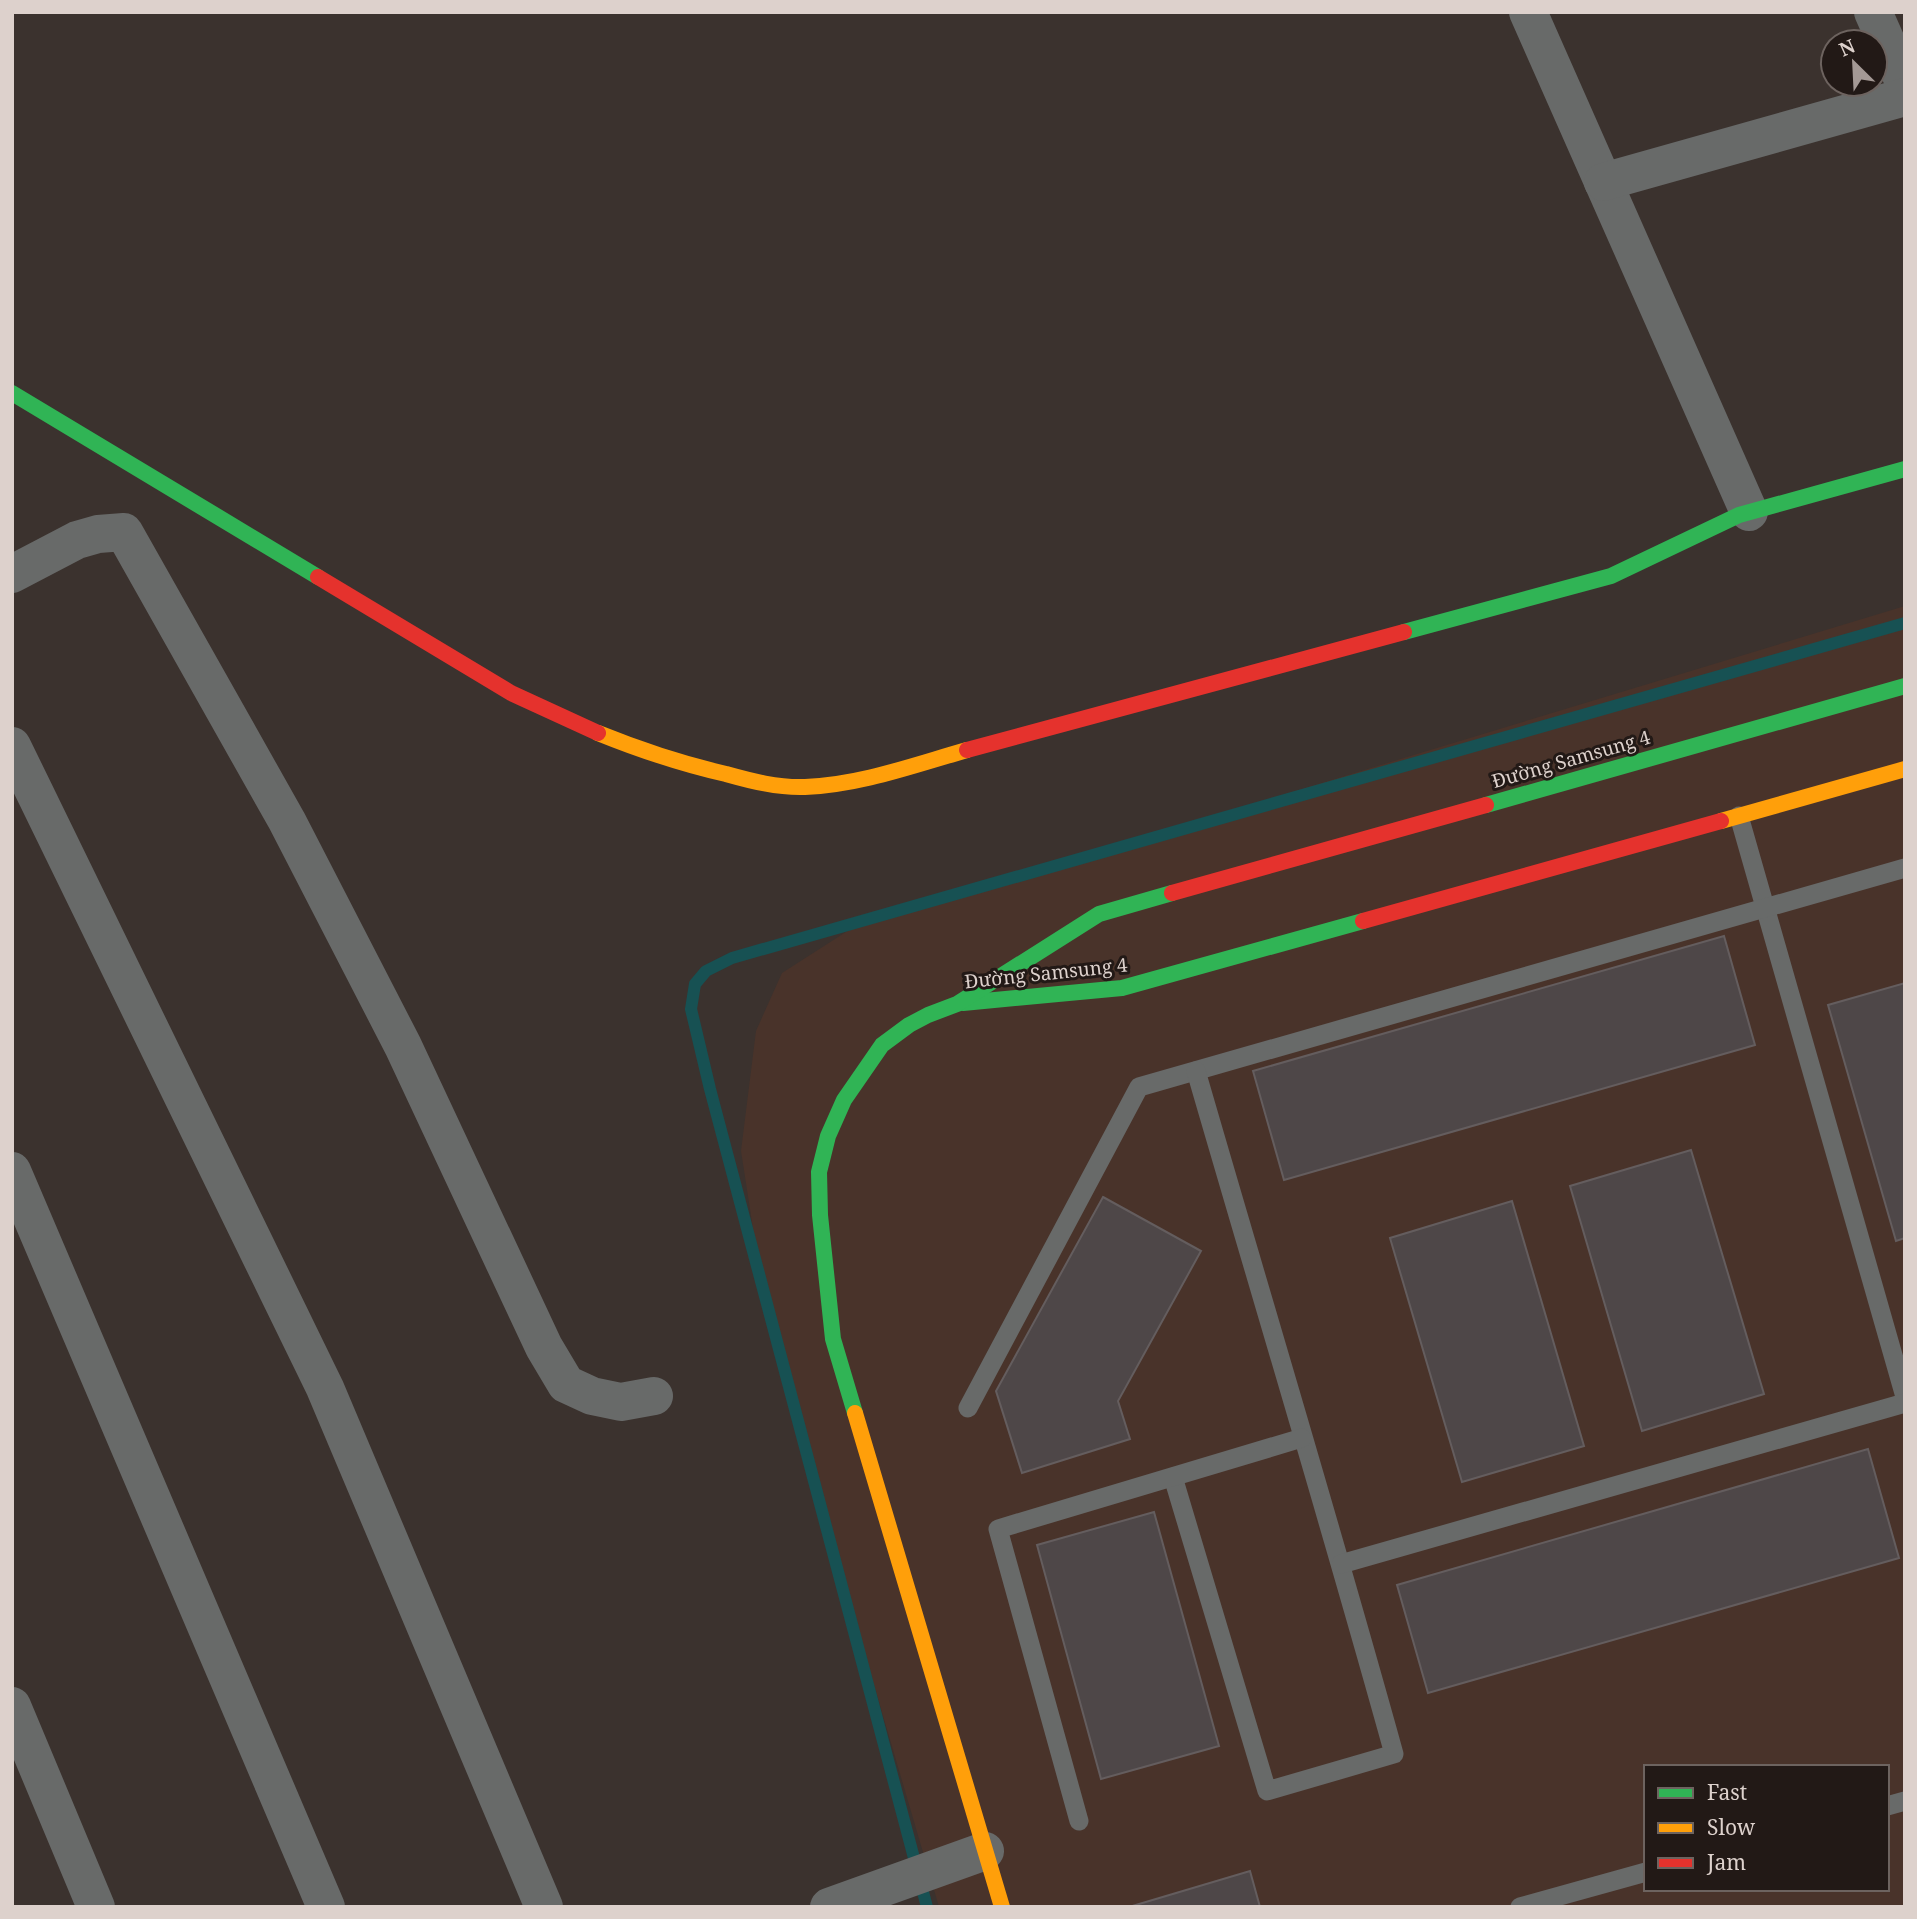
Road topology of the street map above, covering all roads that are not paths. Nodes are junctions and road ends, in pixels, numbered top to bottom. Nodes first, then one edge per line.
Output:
1 (1528, 12) edge
2 (1873, 12) edge
3 (1905, 83) edge
4 (1905, 97) edge
5 (1603, 182) junction
6 (12, 393) edge
7 (1905, 469) edge
8 (1749, 512) junction
9 (12, 574) edge
10 (1905, 686) edge
11 (12, 746) edge
12 (1905, 769) edge
13 (1739, 816) junction
14 (1905, 868) edge
15 (1765, 909) junction
16 (957, 1004) junction
17 (1196, 1072) junction
18 (12, 1171) edge
19 (654, 1396) dead end
20 (1905, 1397) edge
21 (1905, 1403) edge
22 (968, 1408) dead end
23 (1302, 1438) junction
24 (1172, 1477) junction
25 (1341, 1564) junction
26 (12, 1706) edge
27 (1079, 1821) dead end
28 (985, 1851) junction
29 (1644, 1873) edge
30 (96, 1907) edge
31 (326, 1907) edge
32 (544, 1907) edge
33 (829, 1907) edge
34 (1002, 1907) edge
35 (1520, 1907) edge

1 - 5 street
2 - 3 street
4 - 5 street
5 - 8 street
6 - 8 main road
7 - 8 main road
9 - 19 street
10 - 16 main road, Đường Samsung 4
11 - 32 street
12 - 13 main road, Đường Samsung 4
13 - 15 lane
13 - 16 main road, Đường Samsung 4
14 - 15 lane
15 - 17 lane
15 - 20 lane
16 - 28 main road
17 - 22 lane
17 - 23 lane
18 - 31 street
21 - 25 lane
23 - 24 lane
23 - 25 lane
24 - 25 lane
24 - 27 lane
26 - 30 street
28 - 33 street
28 - 34 main road
29 - 35 lane

